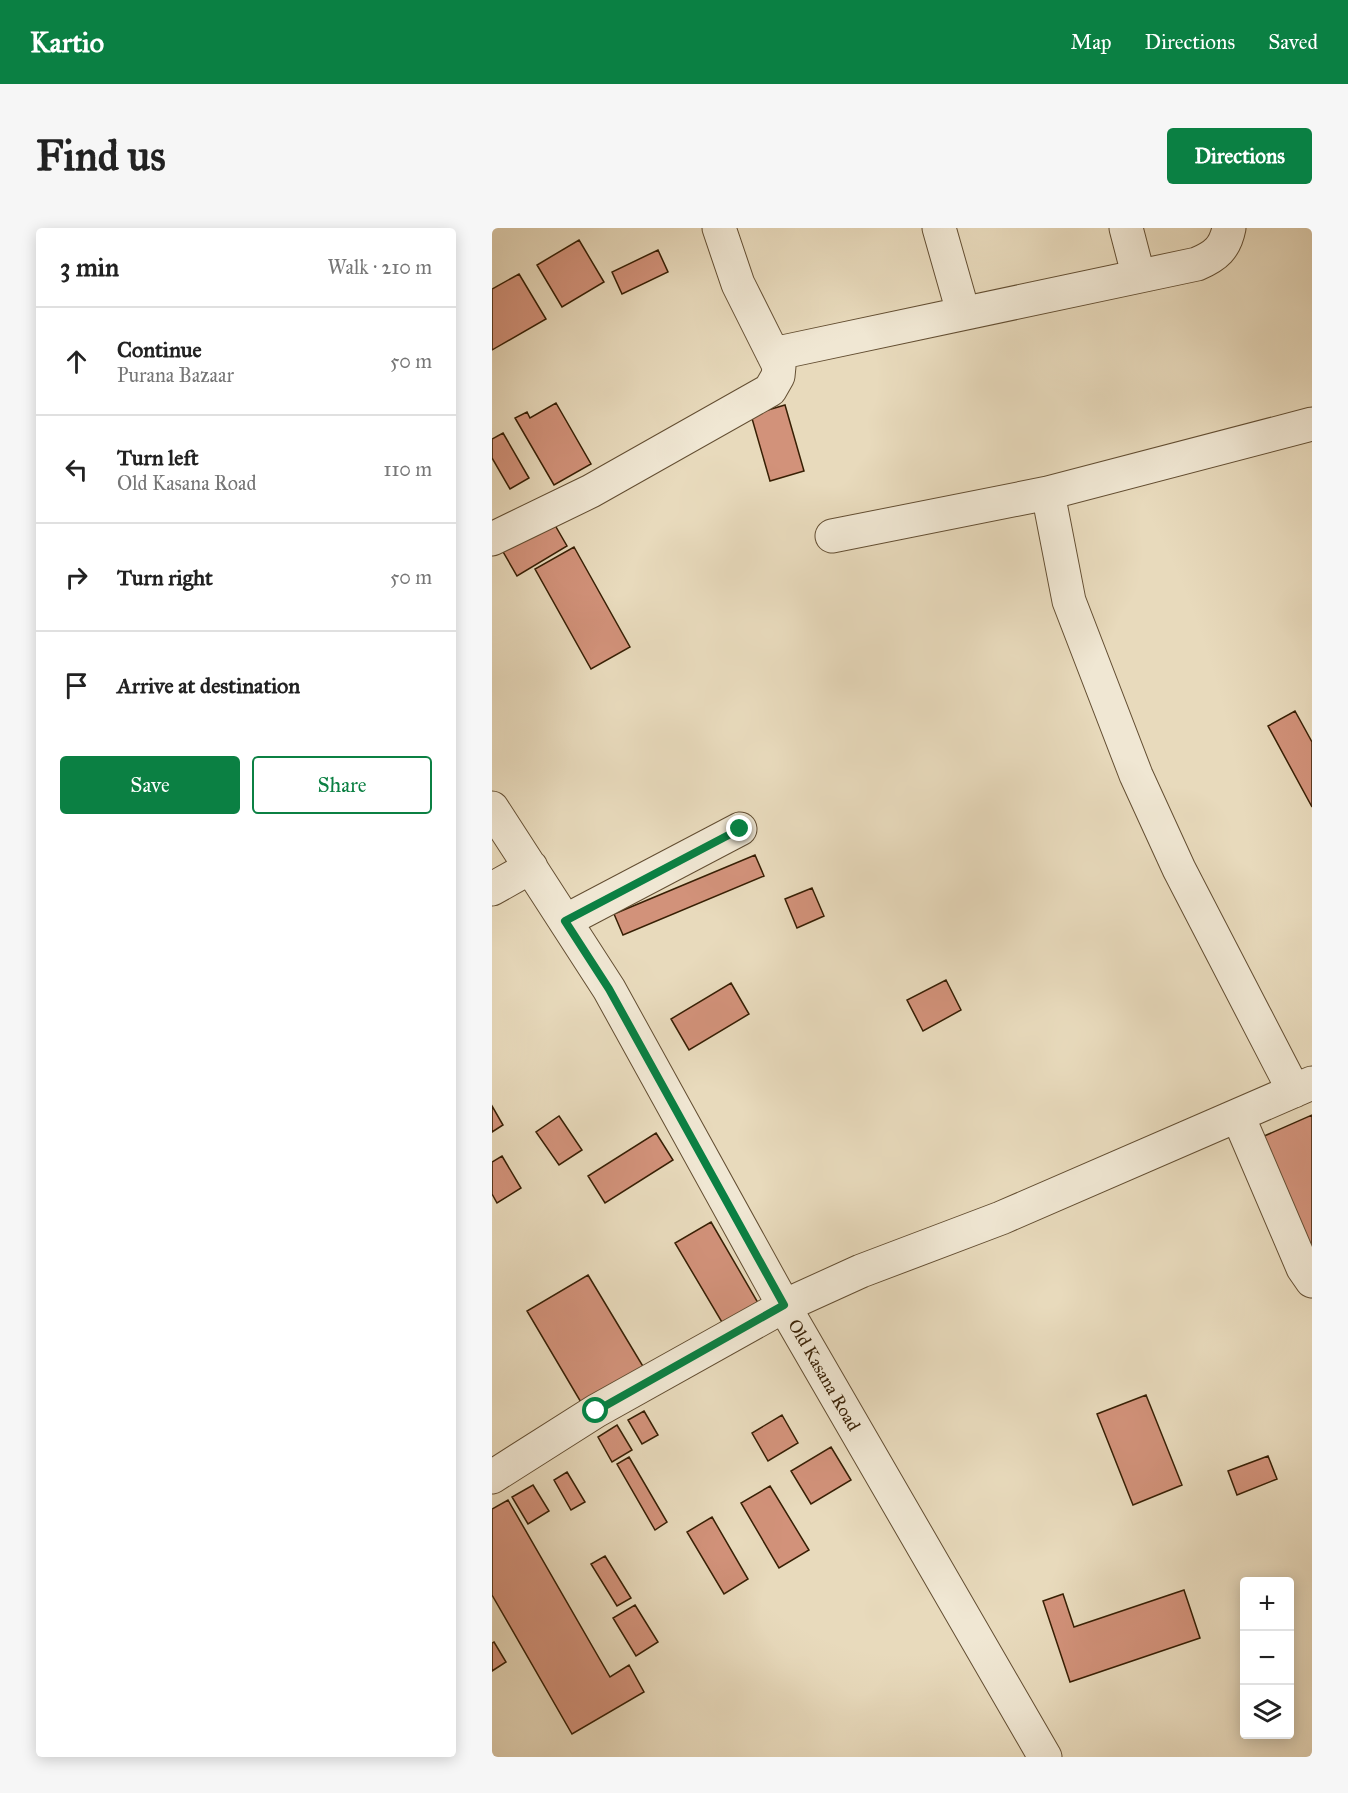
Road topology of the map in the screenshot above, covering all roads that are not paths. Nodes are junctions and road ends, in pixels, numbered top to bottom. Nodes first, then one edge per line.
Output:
1 (719, 228) edge
2 (939, 228) edge
3 (1126, 228) edge
4 (1229, 228) edge
5 (1138, 274) junction
6 (963, 312) junction
7 (773, 354) junction
8 (1312, 424) edge
9 (1048, 493) junction
10 (832, 536) dead end
11 (492, 539) edge
12 (492, 808) edge
13 (740, 829) dead end
14 (531, 867) junction
15 (492, 890) edge
16 (565, 921) junction
17 (1303, 1087) edge
18 (1238, 1116) junction
19 (1312, 1281) edge
20 (784, 1305) junction
21 (492, 1477) edge
22 (1044, 1757) edge

1 - 7 street
2 - 6 street
3 - 5 street
4 - 5 street
5 - 6 street
6 - 7 street
7 - 11 street
8 - 9 street
9 - 10 street
9 - 17 street
12 - 14 street, Old Kasana Road
13 - 16 street
14 - 15 street
14 - 16 street, Old Kasana Road
16 - 20 street, Old Kasana Road
17 - 18 street
18 - 19 street
18 - 20 street
20 - 21 street
20 - 22 street, Old Kasana Road

